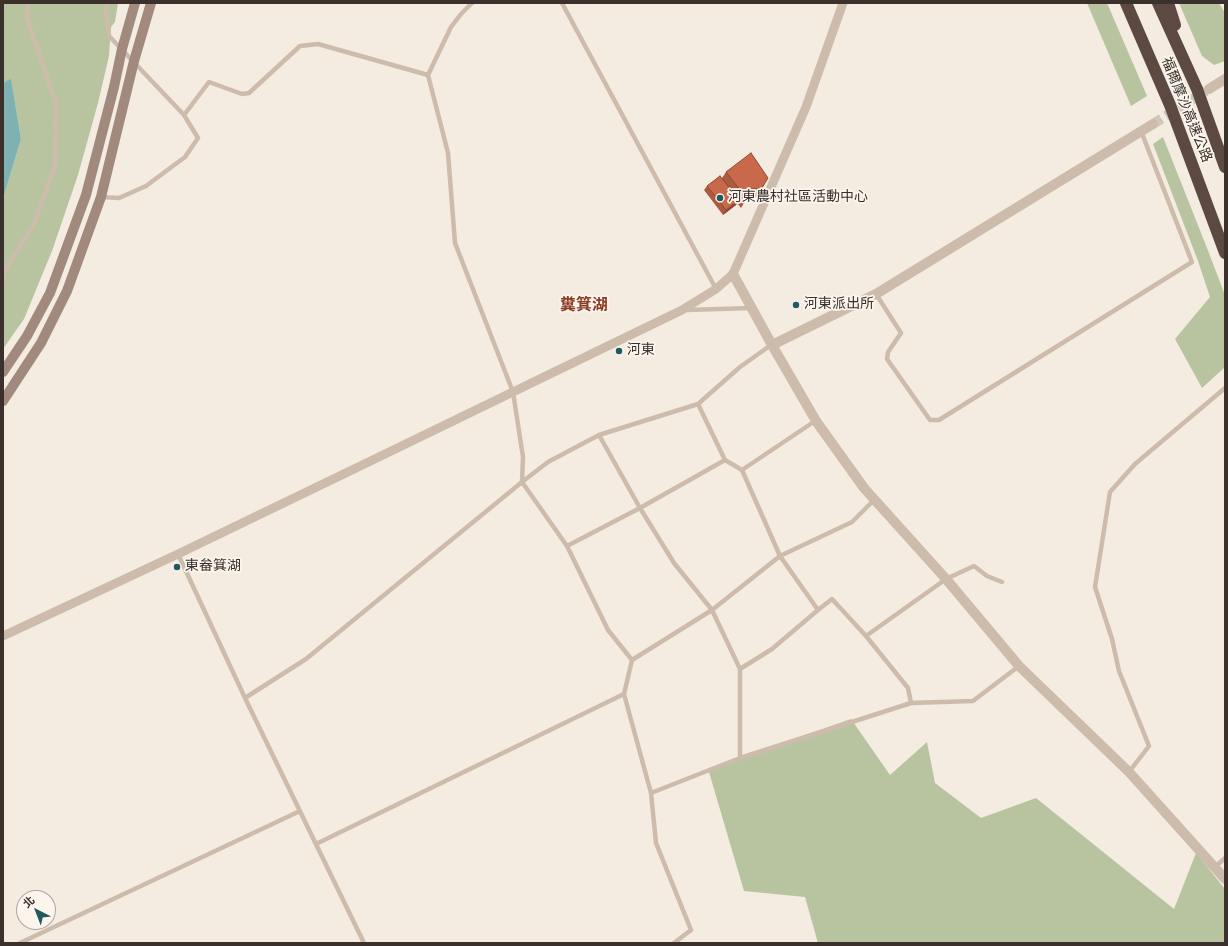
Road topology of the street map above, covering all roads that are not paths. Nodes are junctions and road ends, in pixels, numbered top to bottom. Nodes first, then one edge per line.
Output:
1 (28, 3) edge
2 (107, 3) edge
3 (136, 3) edge
4 (151, 3) edge
5 (472, 3) edge
6 (562, 3) edge
7 (844, 3) edge
8 (1126, 3) edge
9 (1158, 3) edge
10 (1168, 3) edge
11 (122, 50) junction
12 (134, 61) junction
13 (428, 75) junction
14 (1225, 79) edge
15 (1196, 89) junction
16 (1209, 89) tunnel mouth
17 (184, 114) junction
18 (1153, 124) tunnel mouth
19 (1141, 131) junction
20 (1225, 167) edge
21 (101, 197) junction
22 (1225, 253) edge
23 (3, 273) edge
24 (733, 274) junction
25 (716, 288) junction
26 (876, 294) junction
27 (752, 308) junction
28 (682, 310) junction
29 (772, 345) junction
30 (3, 372) edge
31 (1225, 388) edge
32 (513, 392) junction
33 (3, 401) edge
34 (698, 404) junction
35 (816, 421) junction
36 (599, 435) junction
37 (725, 460) junction
38 (742, 470) junction
39 (522, 482) junction
40 (874, 500) junction
41 (640, 508) junction
42 (568, 546) junction
43 (178, 554) junction
44 (780, 556) junction
45 (946, 579) junction
46 (1002, 582) dead end
47 (712, 610) junction
48 (818, 610) junction
49 (3, 636) edge
50 (866, 636) junction
51 (632, 660) junction
52 (1019, 666) junction
53 (740, 669) junction
54 (624, 694) junction
55 (245, 698) junction
56 (911, 703) junction
57 (740, 758) junction
58 (1129, 772) junction
59 (651, 793) junction
60 (300, 811) junction
61 (316, 844) junction
62 (1225, 858) edge
63 (1215, 867) junction
64 (1225, 880) edge
65 (20, 943) edge
66 (364, 943) edge
67 (674, 943) edge

1 - 23 lane
2 - 11 lane
3 - 11 main road
4 - 12 main road
5 - 13 lane
6 - 25 lane
7 - 24 street
8 - 22 highway, 福爾摩沙高速公路
9 - 15 highway, 福爾摩沙高速公路
10 - 15 highway
11 - 12 lane
11 - 30 main road
12 - 17 lane
12 - 21 main road
13 - 17 lane
13 - 32 lane
14 - 16 street
15 - 20 highway, 福爾摩沙高速公路
17 - 21 lane
18 - 19 street
19 - 26 street
19 - 26 lane
21 - 33 main road
24 - 25 street
24 - 27 street
25 - 28 street
26 - 29 street
27 - 28 lane
27 - 29 street
28 - 32 street
29 - 34 lane
29 - 35 street
31 - 58 lane
32 - 39 lane
32 - 43 street
34 - 36 lane
34 - 37 lane
35 - 38 lane
35 - 40 street
36 - 39 lane
36 - 41 lane
37 - 38 lane
37 - 41 lane
38 - 44 lane
39 - 42 lane
39 - 55 lane
40 - 44 lane
40 - 45 street
41 - 42 lane
41 - 47 lane
42 - 51 lane
43 - 49 street
43 - 55 lane
44 - 47 lane
44 - 48 lane
45 - 46 lane
45 - 50 lane
45 - 52 street
47 - 51 lane
47 - 53 lane
48 - 50 lane
48 - 53 lane
50 - 56 lane
51 - 54 lane
52 - 56 lane
52 - 58 street
53 - 57 lane
54 - 59 lane
54 - 61 lane
55 - 60 lane
56 - 57 lane
57 - 59 lane
58 - 63 street
59 - 67 lane
60 - 61 lane
60 - 65 lane
61 - 66 lane
62 - 63 lane
63 - 64 street

